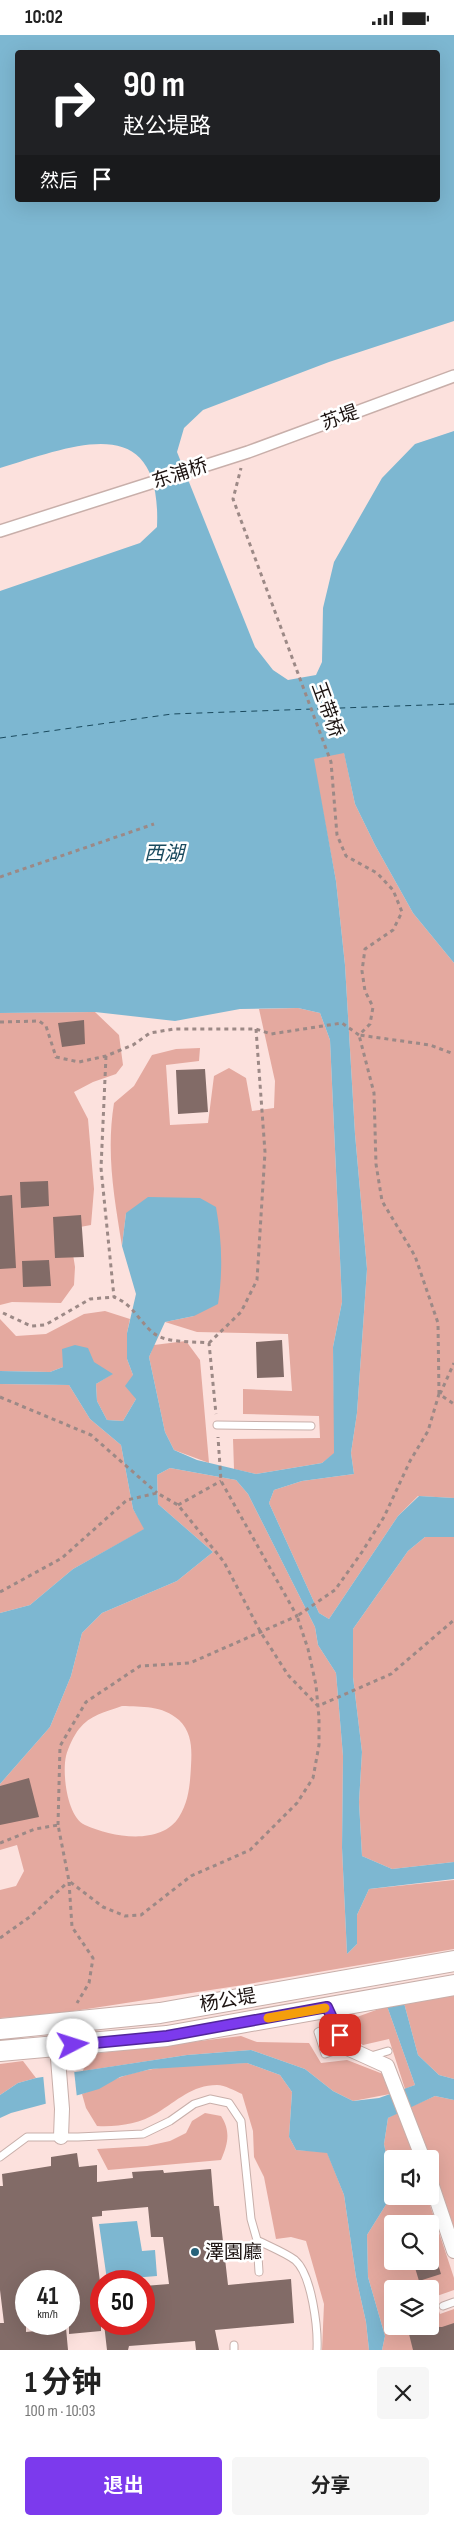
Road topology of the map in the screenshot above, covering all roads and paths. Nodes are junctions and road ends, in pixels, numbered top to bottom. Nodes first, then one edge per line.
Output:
1 (454, 376) edge
2 (248, 452) junction
3 (226, 459) joint
4 (0, 531) edge
5 (154, 824) dead end
6 (0, 877) edge
7 (0, 1022) edge
8 (256, 1029) junction
9 (359, 1035) junction
10 (454, 1055) edge
11 (106, 1056) junction
12 (114, 1297) junction
13 (3, 1313) dead end
14 (209, 1343) junction
15 (454, 1363) edge
16 (439, 1394) junction
17 (0, 1397) edge
18 (454, 1403) edge
19 (217, 1425) junction
20 (311, 1426) dead end
21 (221, 1481) junction
22 (157, 1493) junction
23 (178, 1505) junction
24 (0, 1592) edge
25 (297, 1616) junction
26 (454, 1620) edge
27 (260, 1631) junction
28 (318, 1706) junction
29 (58, 1825) junction
30 (0, 1843) edge
31 (68, 1881) junction
32 (0, 1938) edge
33 (454, 1961) edge
34 (454, 1985) edge
35 (331, 2016) junction
36 (73, 2021) junction
37 (0, 2029) edge
38 (57, 2047) junction
39 (345, 2047) junction
40 (0, 2051) edge
41 (388, 2051) dead end
42 (366, 2057) junction
43 (61, 2137) junction
44 (420, 2150) edge
45 (0, 2157) edge
46 (438, 2205) edge
47 (257, 2240) junction
48 (454, 2251) edge
49 (259, 2273) dead end
50 (454, 2302) edge
51 (443, 2305) dead end
52 (317, 2350) edge

1 - 2 street, 苏堤
2 - 3 street, 苏堤
2 - 9 path, 玉带桥
3 - 4 street, 东浦桥
5 - 6 path
7 - 11 path
8 - 9 path
8 - 11 path
8 - 14 path
9 - 10 path
9 - 16 path
11 - 12 path
12 - 13 path
12 - 14 path
14 - 19 path
15 - 16 path
16 - 18 path
16 - 25 path
17 - 22 path
19 - 20 lane
19 - 21 path
21 - 23 path
21 - 25 path
22 - 23 path
22 - 24 path
23 - 27 path
25 - 27 path
25 - 28 path
26 - 28 path
27 - 28 path
27 - 29 path
28 - 31 path
29 - 30 path
29 - 31 path
31 - 32 path
31 - 36 path
33 - 36 main road, 杨公堤
34 - 35 main road, 杨公堤
35 - 38 main road, 杨公堤
35 - 39 street
35 - 39 lane
36 - 37 main road, 杨公堤
38 - 40 main road, 杨公堤
38 - 43 street
39 - 42 street
41 - 42 lane
42 - 44 street
43 - 45 lane
43 - 47 lane
46 - 48 street
47 - 49 lane
47 - 52 lane
50 - 51 lane

